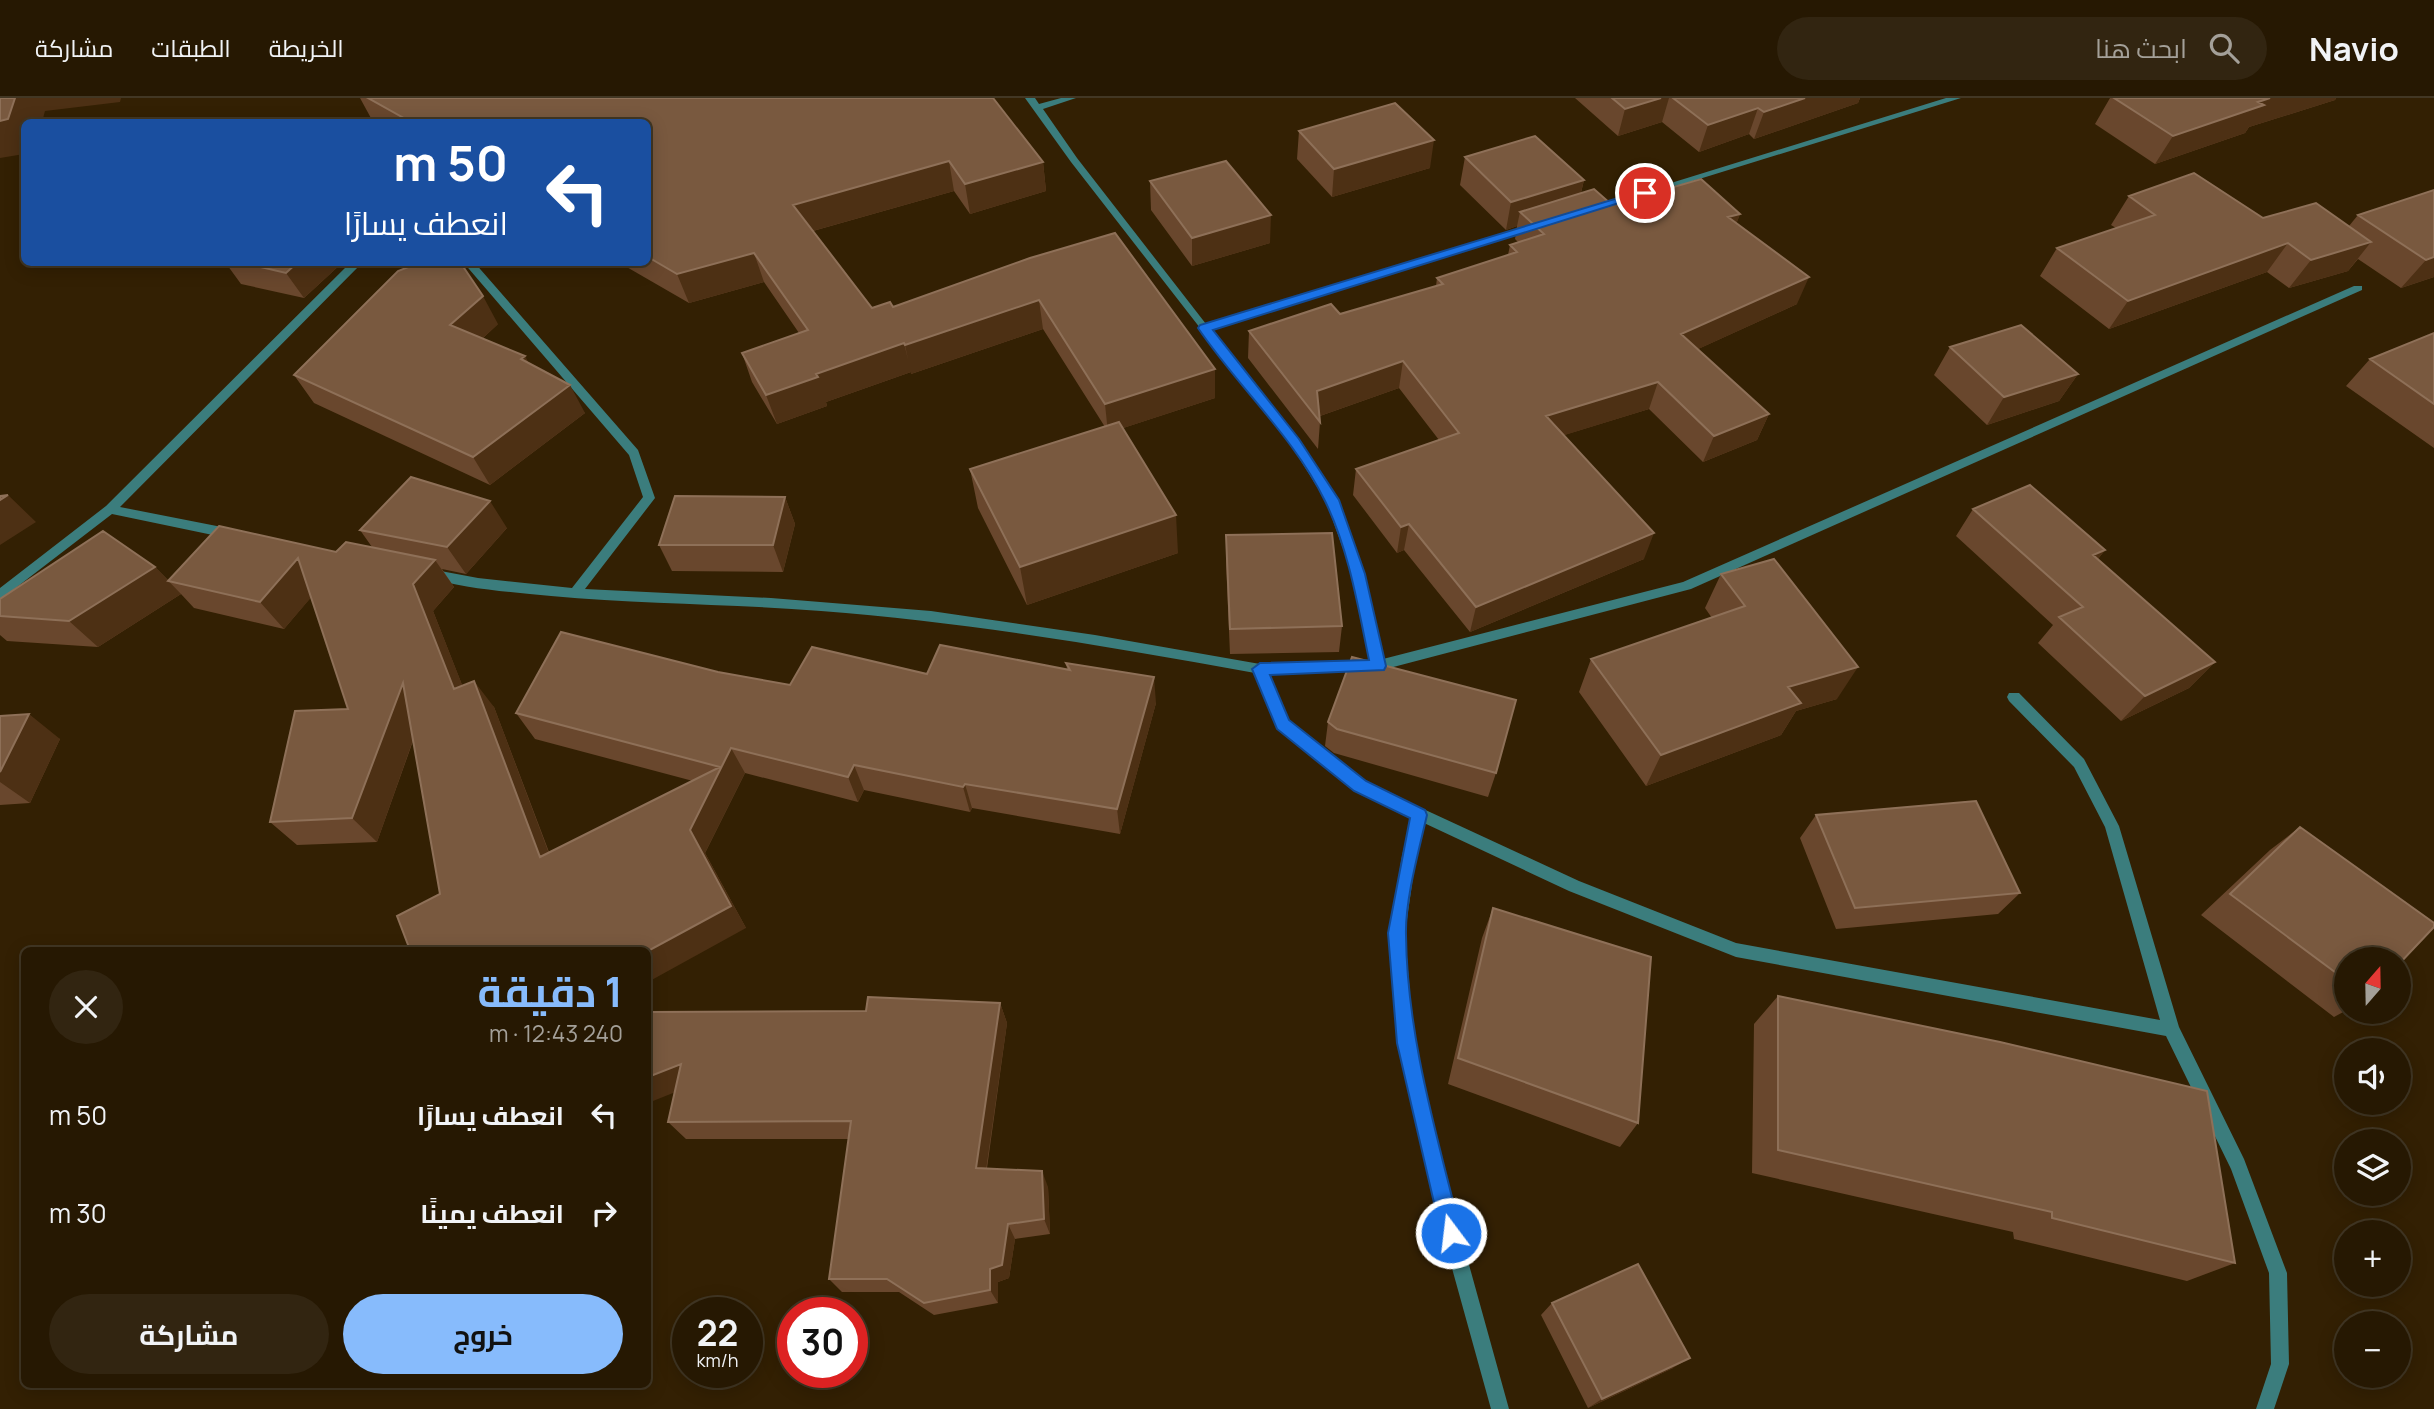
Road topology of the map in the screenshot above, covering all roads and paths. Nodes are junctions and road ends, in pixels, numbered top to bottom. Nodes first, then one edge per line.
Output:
1 (1030, 98) edge
2 (1072, 98) edge
3 (1956, 98) edge
4 (1037, 108) junction
5 (1587, 211) edge
6 (1547, 223) edge
7 (354, 266) edge
8 (471, 266) edge
9 (2358, 288) dead end
10 (1205, 328) junction
11 (110, 509) junction
12 (251, 537) edge
13 (413, 570) edge
14 (575, 593) junction
15 (0, 596) edge
16 (1378, 666) junction
17 (1260, 669) junction
18 (2014, 697) dead end
19 (1419, 815) junction
20 (2171, 1030) junction
21 (1500, 1409) edge
22 (2265, 1409) edge

1 - 4 street
2 - 4 street
3 - 5 street
4 - 10 street
6 - 10 street
7 - 11 street
8 - 14 street
9 - 16 street
10 - 16 street
11 - 12 street
11 - 15 street
13 - 14 street
14 - 17 street
16 - 17 street
17 - 19 street
18 - 20 street
19 - 20 street
19 - 21 street
20 - 22 street

